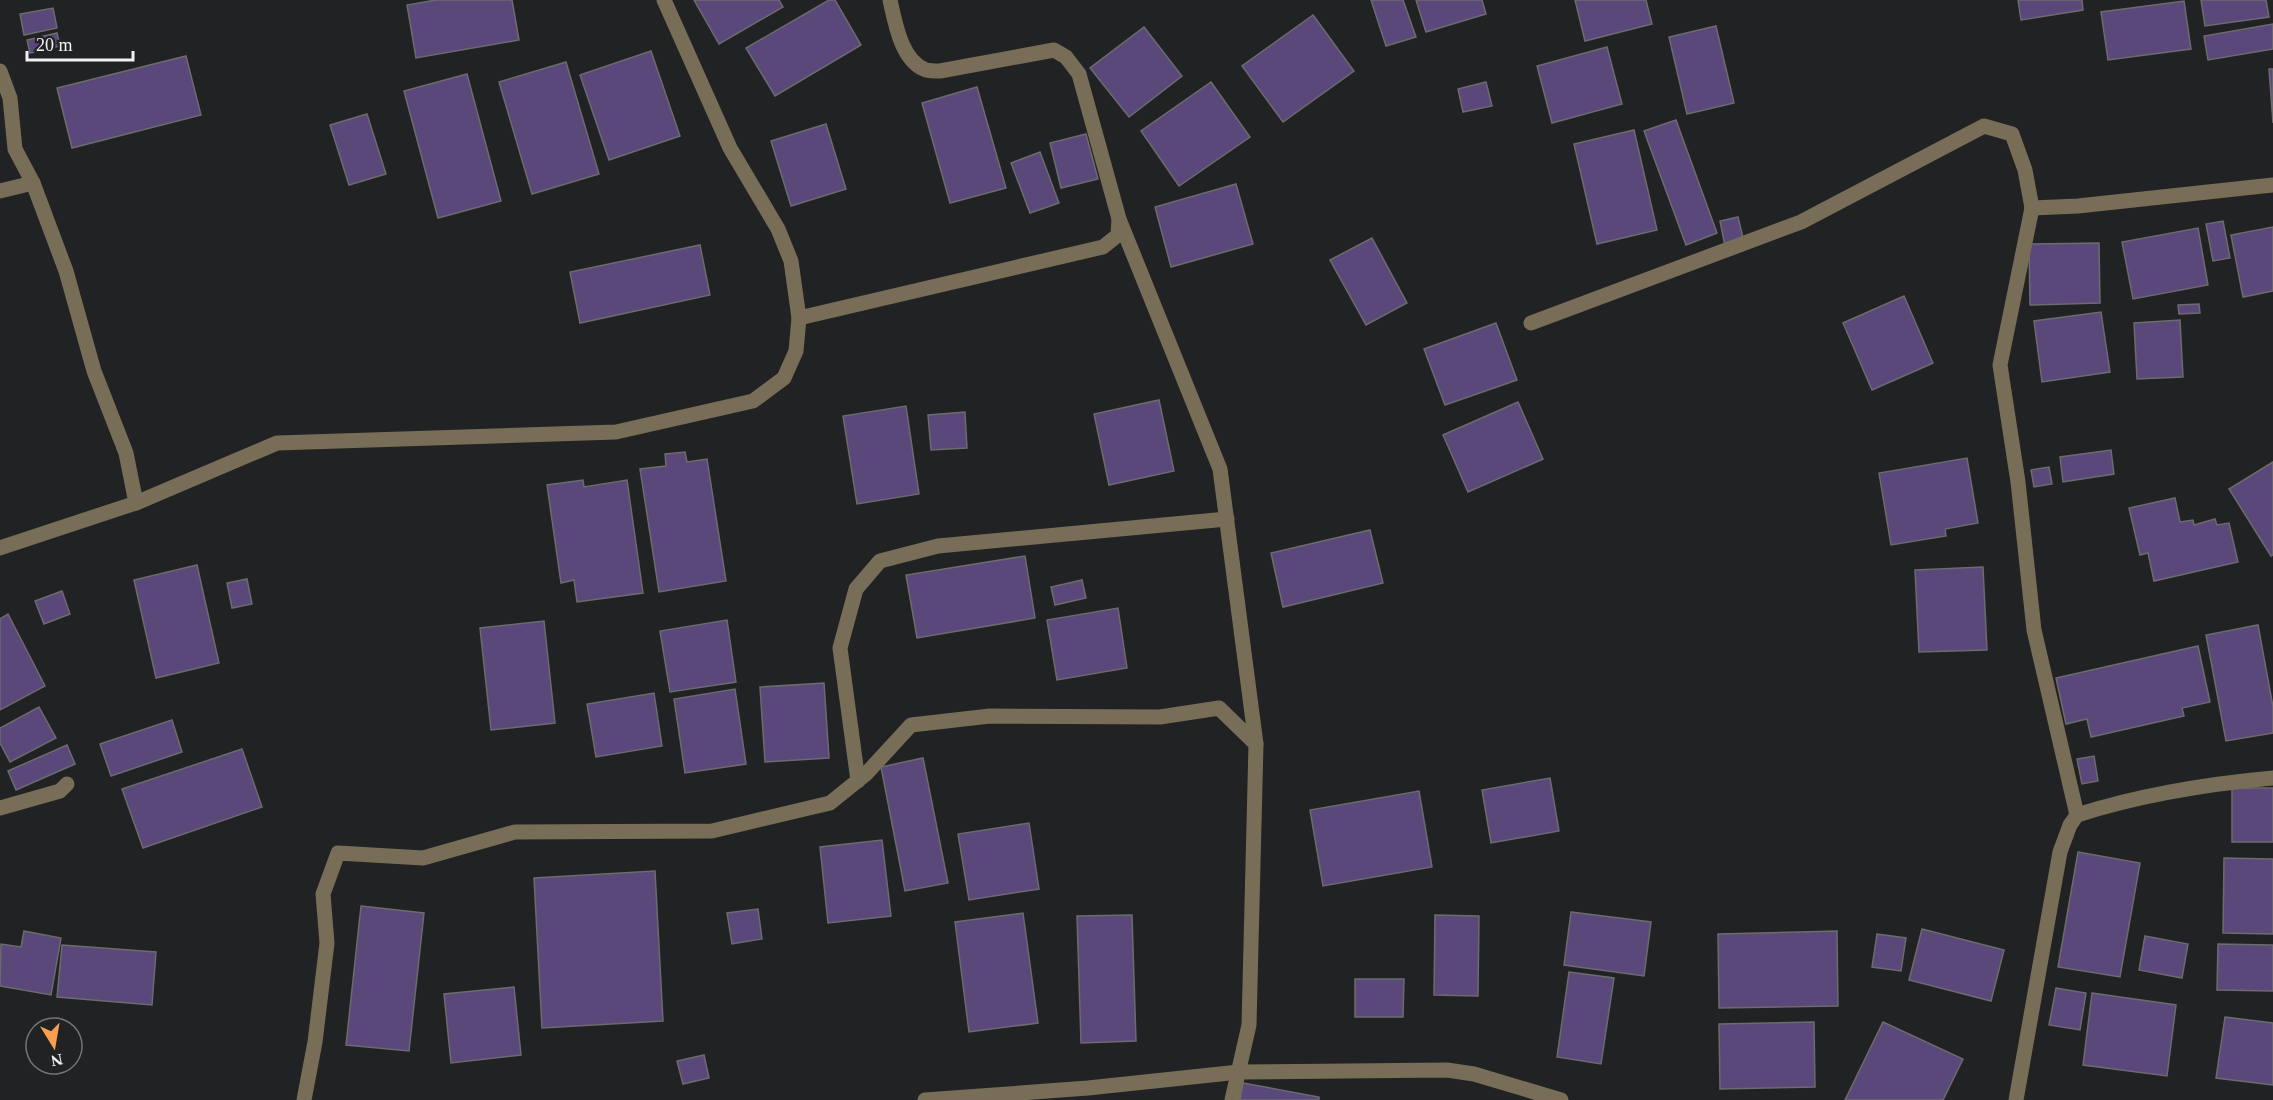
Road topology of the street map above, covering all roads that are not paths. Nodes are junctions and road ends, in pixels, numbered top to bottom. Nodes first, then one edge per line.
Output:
1 (664, 0) edge
2 (890, 0) edge
3 (0, 70) edge
4 (33, 183) junction
5 (2273, 185) edge
6 (0, 190) edge
7 (2032, 208) junction
8 (1119, 219) junction
9 (799, 318) junction
10 (1531, 323) dead end
11 (136, 503) junction
12 (1227, 519) junction
13 (0, 548) edge
14 (1256, 744) junction
15 (2273, 778) edge
16 (858, 781) junction
17 (67, 784) dead end
18 (0, 808) edge
19 (2077, 814) junction
20 (1239, 1072) junction
21 (304, 1100) edge
22 (925, 1100) edge
23 (1232, 1100) edge
24 (1561, 1100) edge
25 (2016, 1100) edge

1 - 9 street
2 - 8 street
3 - 4 street
4 - 6 street
4 - 11 street
5 - 7 street
7 - 10 street
7 - 19 street
8 - 9 street
8 - 12 street
9 - 11 street
11 - 13 street
12 - 14 street
12 - 16 street
14 - 16 street
14 - 20 street
15 - 19 street
16 - 21 street
17 - 18 street
19 - 25 street
20 - 22 street
20 - 23 street
20 - 24 street

